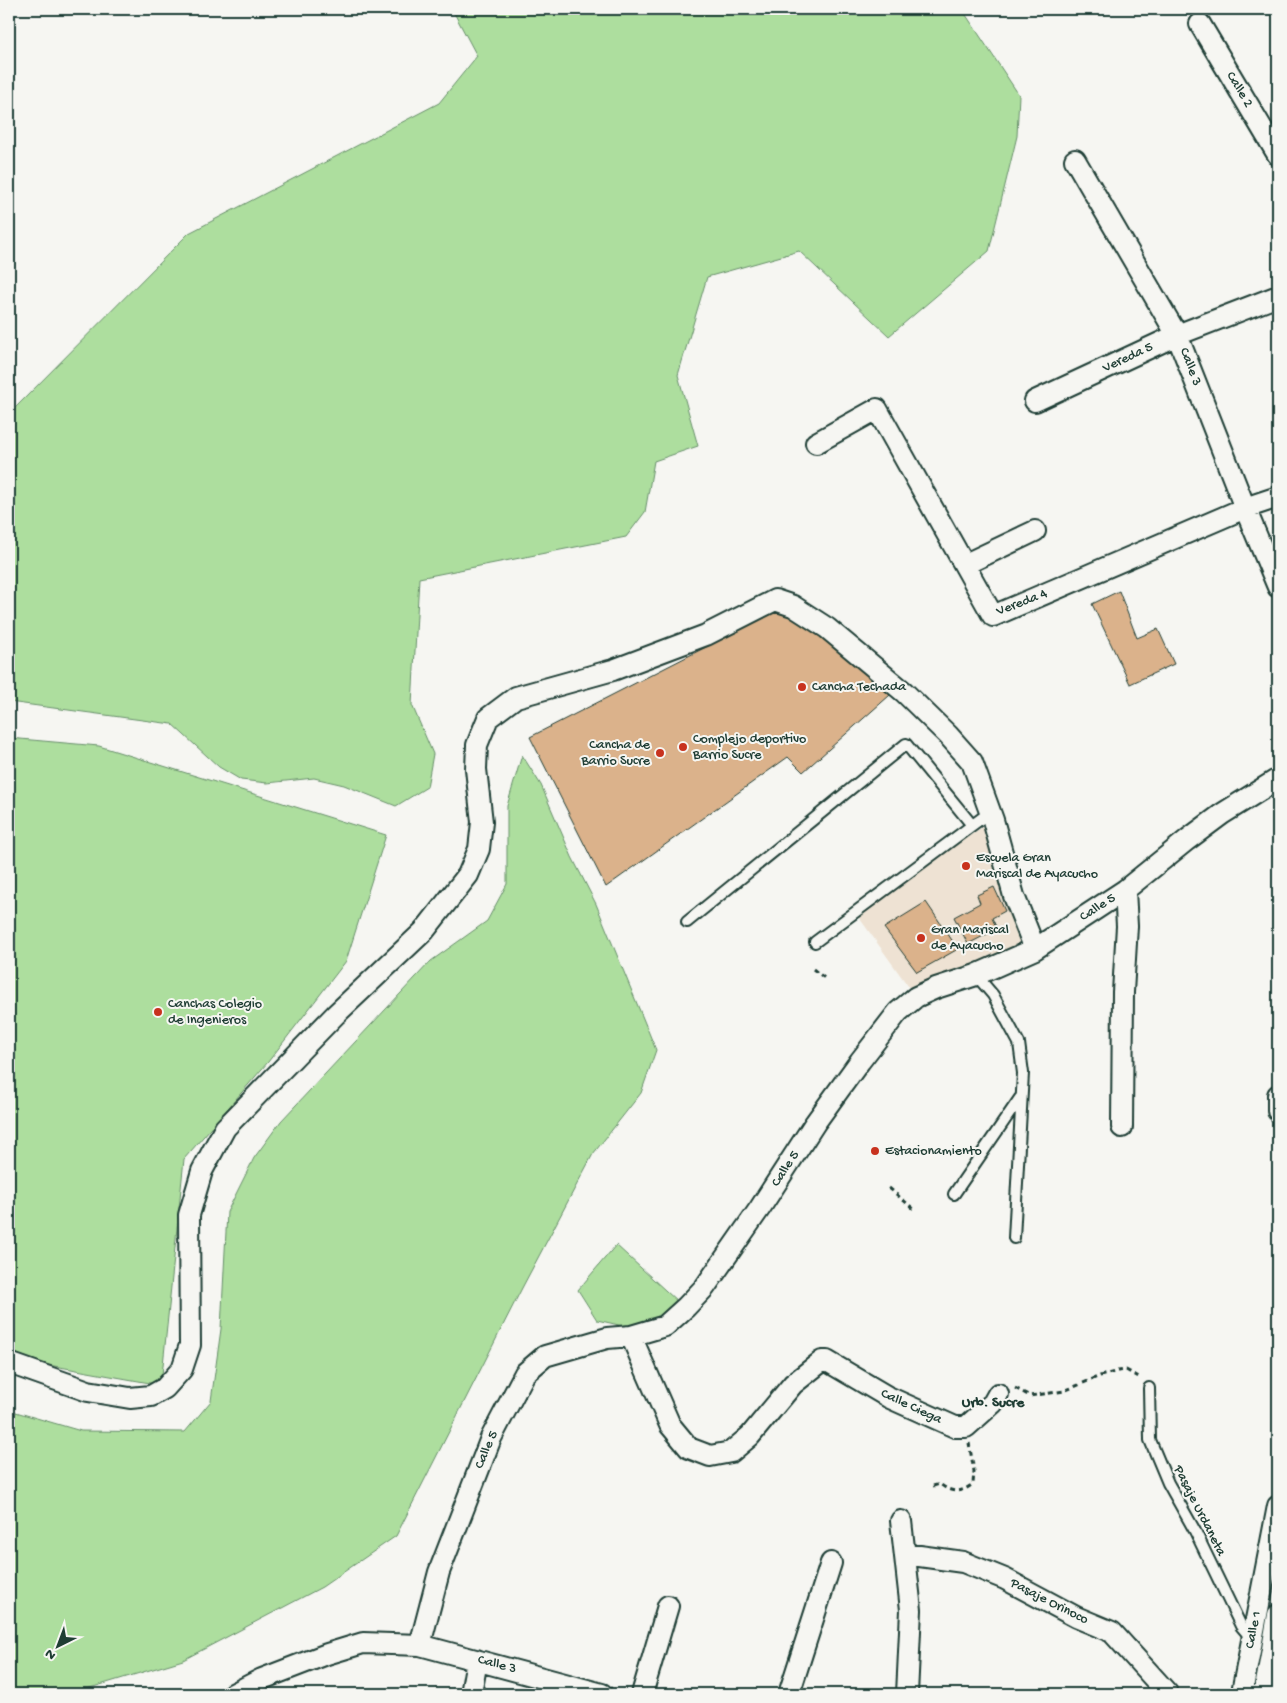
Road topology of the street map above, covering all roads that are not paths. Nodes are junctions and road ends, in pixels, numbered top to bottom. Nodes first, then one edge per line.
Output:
1 (1200, 24) dead end
2 (1278, 155) edge
3 (1075, 160) dead end
4 (1278, 296) edge
5 (1177, 336) junction
6 (1035, 401) dead end
7 (816, 443) dead end
8 (1278, 497) edge
9 (1245, 508) junction
10 (1035, 531) dead end
11 (965, 566) junction
12 (1278, 587) edge
13 (1278, 779) edge
14 (990, 812) junction
15 (972, 825) junction
16 (1125, 890) junction
17 (687, 922) dead end
18 (815, 942) dead end
19 (1035, 949) junction
20 (976, 975) junction
21 (1278, 1095) edge
22 (1020, 1097) junction
23 (1278, 1111) edge
24 (1122, 1126) dead end
25 (954, 1194) dead end
26 (1014, 1238) dead end
27 (631, 1336) junction
28 (9, 1363) edge
29 (1149, 1388) dead end
30 (1005, 1390) road end
31 (1278, 1506) edge
32 (901, 1521) dead end
33 (905, 1554) junction
34 (831, 1562) dead end
35 (668, 1606) dead end
36 (1278, 1615) edge
37 (1252, 1638) junction
38 (420, 1645) junction
39 (477, 1660) junction
40 (233, 1694) edge
41 (470, 1694) edge
42 (602, 1694) edge
43 (642, 1694) edge
44 (789, 1694) edge
45 (907, 1694) edge
46 (1168, 1694) edge
47 (1247, 1694) edge
48 (1261, 1694) edge

1 - 2 street, Calle 2
3 - 5 street, Calle 3
4 - 5 street, Vereda 5
5 - 6 street, Vereda 5
5 - 9 street, Calle 3
7 - 11 street, Vereda 4
8 - 9 street, Vereda 4
9 - 11 street, Vereda 4
9 - 12 street, Calle 3
10 - 11 street
13 - 16 street, Calle 5
14 - 15 lane
14 - 19 street
14 - 28 street
15 - 17 lane
15 - 18 lane
16 - 19 street, Calle 5
16 - 24 street
19 - 20 street, Calle 5
20 - 22 lane
20 - 27 street, Calle 5
21 - 23 street
22 - 25 lane
22 - 26 lane
27 - 30 street, Calle Ciega
27 - 38 street, Calle 5
29 - 37 lane, Pasaje Urdaneta
31 - 37 street, Calle 1
32 - 33 street
33 - 45 street
33 - 46 street, Pasaje Orinoco
34 - 44 street
35 - 43 street
36 - 48 street, Calle 1
37 - 47 street, Calle 1
38 - 39 street, Calle 3
38 - 40 street, Calle 3
39 - 41 street
39 - 42 street, Calle 3

